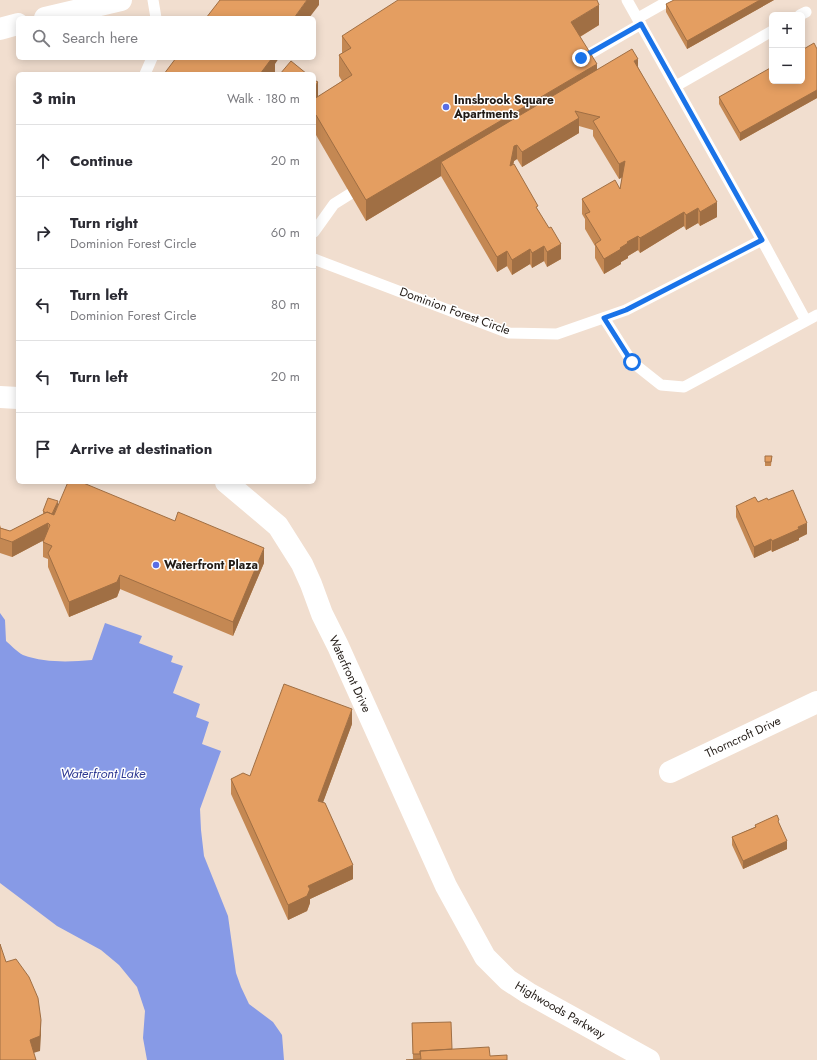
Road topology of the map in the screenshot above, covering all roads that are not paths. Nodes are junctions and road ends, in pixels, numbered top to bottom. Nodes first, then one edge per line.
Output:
1 (120, 0) edge
2 (153, 0) edge
3 (627, 0) edge
4 (670, 0) edge
5 (53, 16) edge
6 (156, 16) edge
7 (639, 21) junction
8 (16, 25) edge
9 (0, 29) edge
10 (769, 33) edge
11 (581, 58) edge
12 (151, 60) edge
13 (146, 72) edge
14 (676, 86) junction
15 (350, 194) edge
16 (316, 229) edge
17 (762, 240) junction
18 (316, 260) edge
19 (817, 315) edge
20 (604, 318) junction
21 (806, 321) junction
22 (0, 397) edge
23 (16, 398) edge
24 (228, 484) edge
25 (817, 702) edge
26 (670, 772) dead end
27 (446, 886) joint
28 (649, 1060) edge

1 - 5 street
2 - 6 lane
3 - 7 lane
4 - 7 lane
7 - 11 lane
7 - 14 lane
8 - 9 street
10 - 14 lane
12 - 13 lane
14 - 17 lane
15 - 16 lane
17 - 20 lane, Dominion Forest Circle
17 - 21 lane
18 - 20 lane, Dominion Forest Circle
19 - 21 lane
20 - 21 lane
22 - 23 street
24 - 27 street, Waterfront Drive
25 - 26 street, Thorncroft Drive
27 - 28 street, Highwoods Parkway

